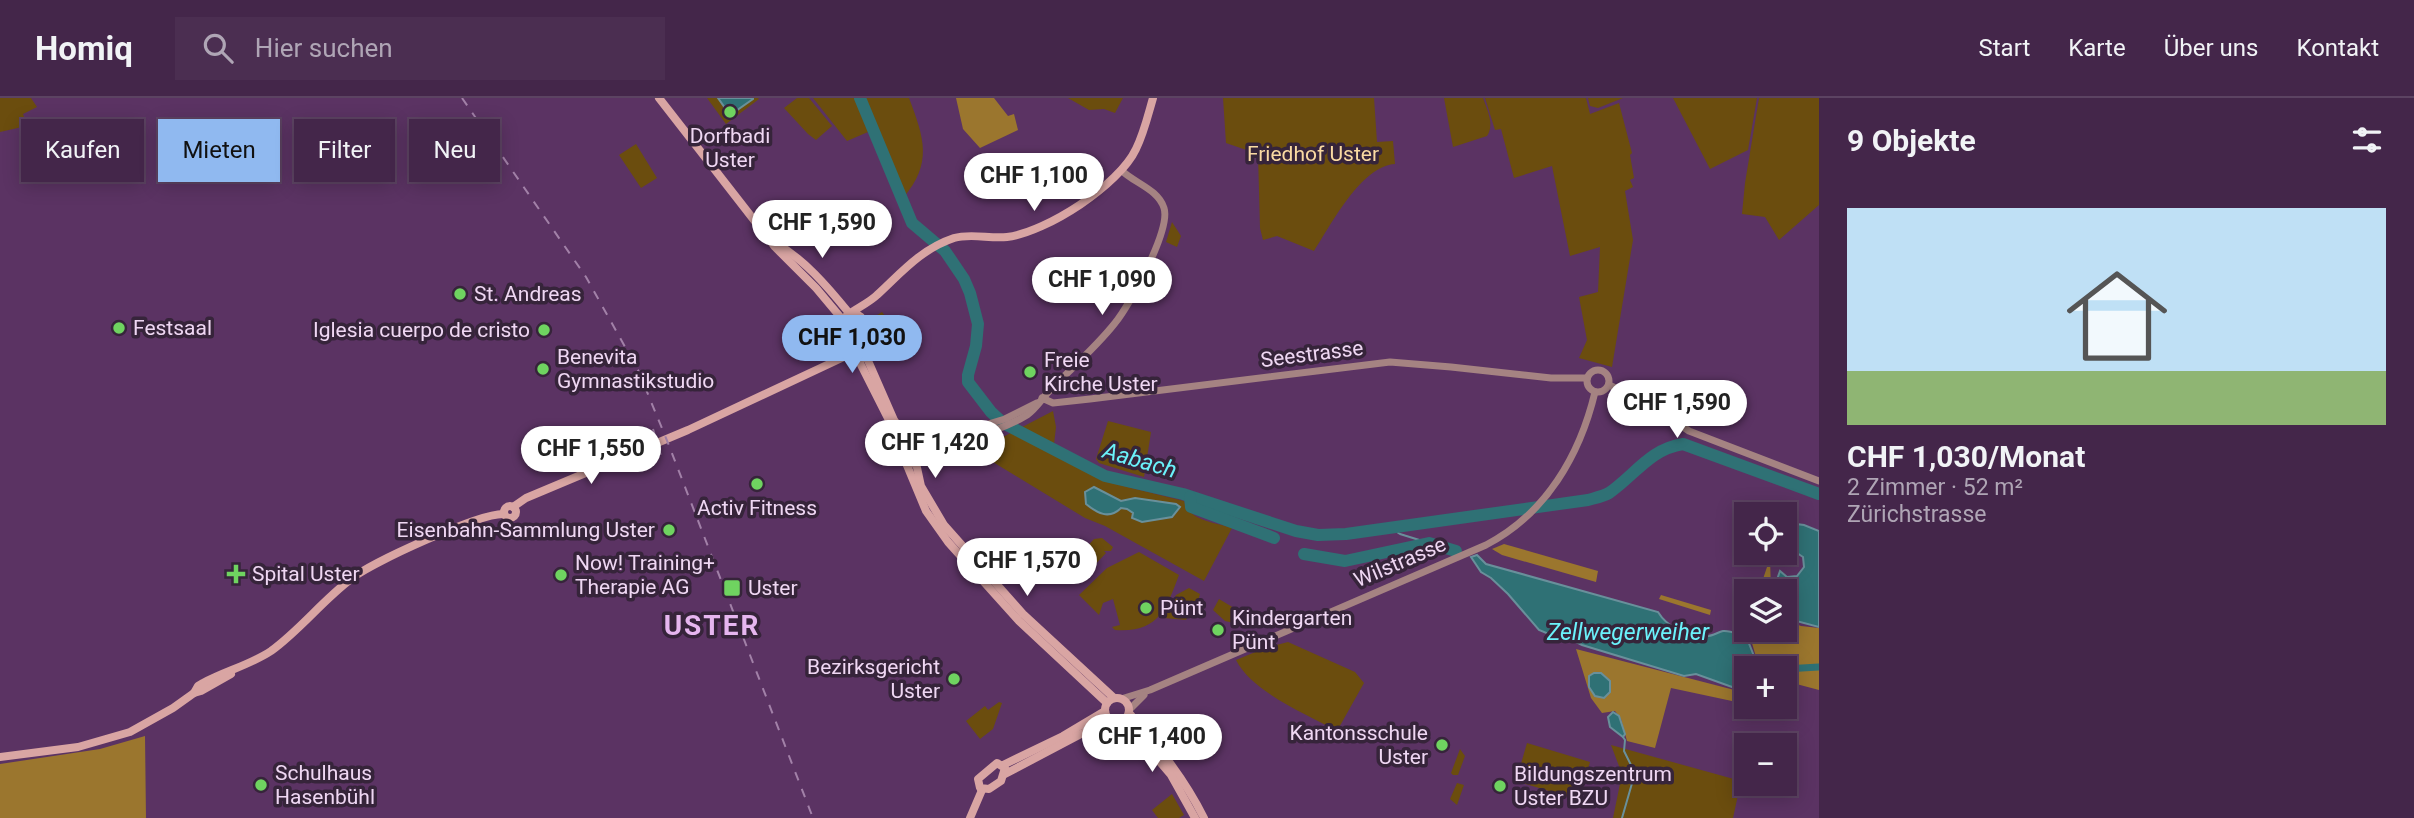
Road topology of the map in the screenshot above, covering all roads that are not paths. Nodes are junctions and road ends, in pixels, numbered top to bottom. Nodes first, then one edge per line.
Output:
1 (659, 98) edge
2 (1153, 98) edge
3 (1121, 170) junction
4 (871, 301) junction
5 (848, 315) junction
6 (863, 321) junction
7 (846, 356) junction
8 (862, 358) junction
9 (1587, 378) junction
10 (1609, 385) junction
11 (1595, 392) junction
12 (1040, 401) junction
13 (905, 444) junction
14 (920, 449) junction
15 (911, 463) junction
16 (1819, 481) edge
17 (1150, 690) junction
18 (1111, 703) junction
19 (1128, 714) junction
20 (1111, 720) junction
21 (0, 757) edge
22 (1003, 765) junction
23 (1005, 775) junction
24 (982, 790) junction
25 (970, 818) edge
26 (1195, 818) edge
27 (1204, 818) edge

1 - 5 main road
2 - 3 main road
3 - 4 main road
3 - 12 street
4 - 5 main road
4 - 6 main road
5 - 6 main road
5 - 7 main road
6 - 8 main road
7 - 8 main road
7 - 21 main road
8 - 13 main road
9 - 10 street
9 - 11 street
9 - 12 street, Seestrasse
10 - 11 street
10 - 16 street
11 - 17 street, Wilstrasse
12 - 14 street
13 - 14 main road
13 - 15 main road
14 - 15 main road
15 - 18 main road
17 - 18 street, Wilstrasse
17 - 19 street, Wilstrasse
18 - 19 main road
18 - 20 main road
18 - 22 main road
19 - 20 main road
19 - 26 main road
19 - 27 main road
20 - 23 main road
22 - 23 main road
22 - 24 main road
23 - 24 main road
24 - 25 main road

